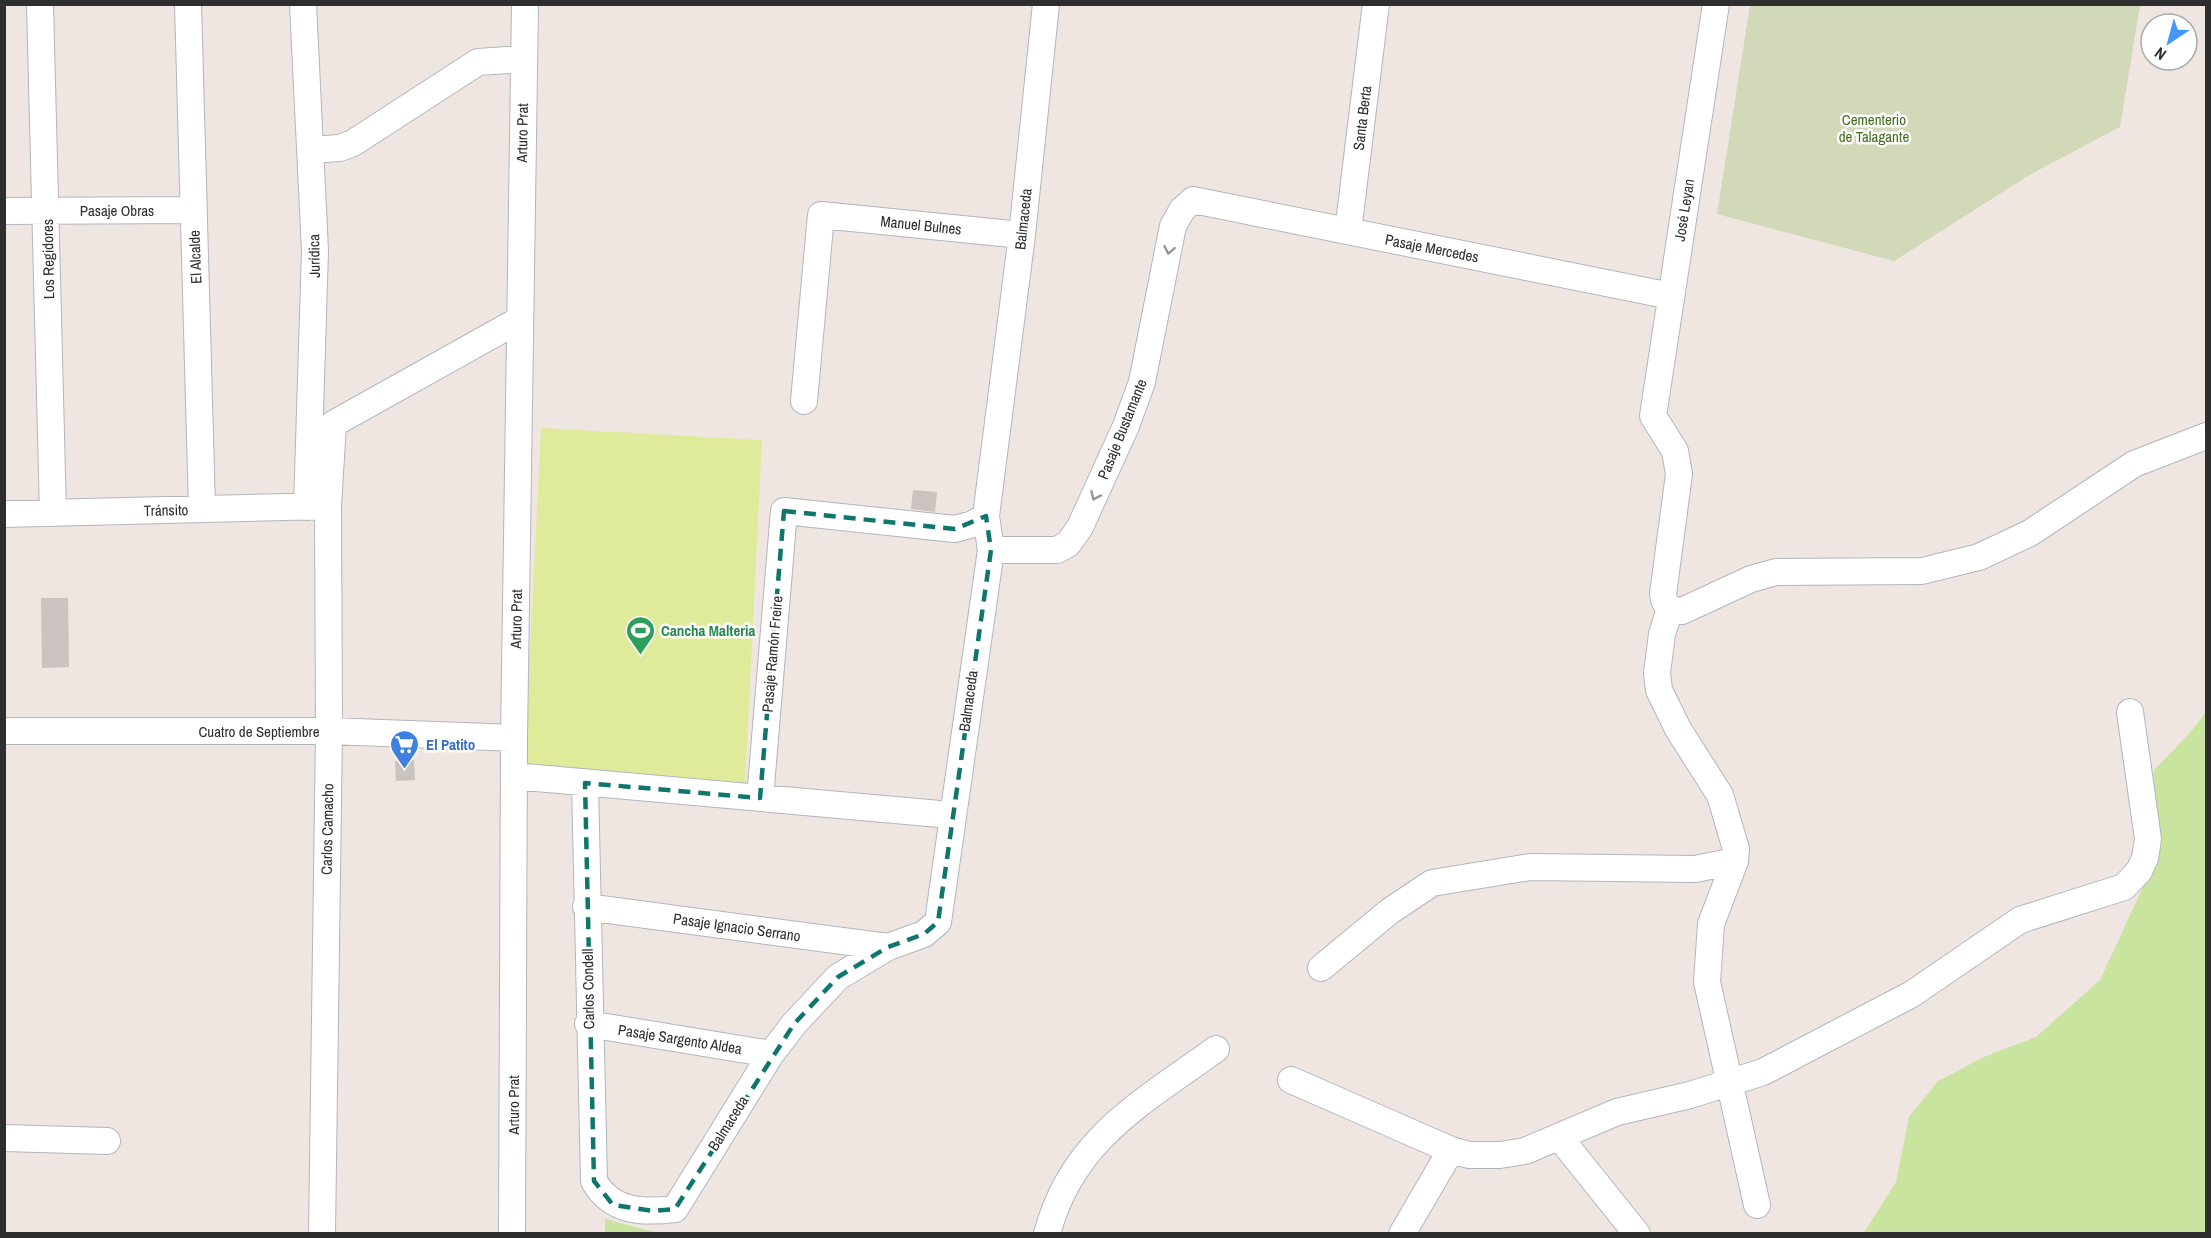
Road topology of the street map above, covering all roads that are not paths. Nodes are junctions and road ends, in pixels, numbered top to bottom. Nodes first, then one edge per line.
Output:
1 (40, 4) edge
2 (188, 4) edge
3 (303, 4) edge
4 (525, 4) edge
5 (1046, 4) edge
6 (1376, 4) edge
7 (1716, 4) edge
8 (523, 59) junction
9 (309, 150) junction
10 (1193, 200) joint
11 (194, 210) junction
12 (4, 211) edge
13 (47, 211) junction
14 (1348, 231) junction
15 (1022, 235) junction
16 (1671, 296) junction
17 (519, 320) junction
18 (804, 401) dead end
19 (2206, 436) edge
20 (317, 507) junction
21 (202, 509) junction
22 (53, 513) junction
23 (4, 514) edge
24 (986, 516) junction
25 (991, 550) junction
26 (1670, 609) junction
27 (2130, 712) dead end
28 (4, 731) edge
29 (329, 731) junction
30 (514, 738) junction
31 (514, 776) junction
32 (585, 783) junction
33 (760, 798) junction
34 (951, 815) junction
35 (1735, 861) junction
36 (586, 906) junction
37 (888, 947) junction
38 (1321, 968) dead end
39 (588, 1024) junction
40 (1216, 1049) dead end
41 (771, 1054) junction
42 (1291, 1080) dead end
43 (1731, 1083) junction
44 (4, 1138) edge
45 (1560, 1138) junction
46 (107, 1141) dead end
47 (1451, 1150) junction
48 (601, 1194) joint
49 (1757, 1205) dead end
50 (322, 1233) edge
51 (512, 1233) edge
52 (1047, 1233) edge
53 (1401, 1233) edge
54 (1637, 1233) edge

1 - 13 street, Los Regidores
2 - 11 street, El Alcalde
3 - 9 street, Jurídica
4 - 8 street, Arturo Prat
5 - 15 street, Balmaceda
6 - 14 street, Santa Berta
7 - 16 street, José Leyan
8 - 9 street
8 - 17 street, Arturo Prat
9 - 20 street, Jurídica
10 - 14 street, Pasaje Mercedes
10 -> 25 street, Pasaje Bustamante
11 - 13 street, Pasaje Obras
11 - 21 street, El Alcalde
12 - 13 street, Pasaje Obras
13 - 22 street, Los Regidores
14 - 16 street, Pasaje Mercedes
15 - 18 street, Manuel Bulnes
15 - 24 street, Balmaceda
16 - 26 street, José Leyan
17 - 20 street, Carlos Camacho
17 - 30 street, Arturo Prat
19 - 26 street
20 - 21 street, Tránsito
20 - 29 street, Carlos Camacho
21 - 22 street, Tránsito
22 - 23 street, Tránsito
24 - 25 street, Balmaceda
24 - 33 street, Pasaje Ramón Freire
25 - 34 street, Balmaceda
26 - 35 street
27 - 43 street
28 - 29 street, Cuatro de Septiembre
29 - 30 street, Cuatro de Septiembre
29 - 50 street, Carlos Camacho
30 - 31 street, Arturo Prat
31 - 32 street
31 - 51 street, Arturo Prat
32 - 33 street
32 - 36 street, Carlos Condell
33 - 34 street
34 - 37 street, Balmaceda
35 - 38 street
35 - 43 street
36 - 37 street, Pasaje Ignacio Serrano
36 - 39 street, Carlos Condell
37 - 41 street, Balmaceda
39 - 41 street, Pasaje Sargento Aldea
39 - 48 street, Carlos Condell
40 - 52 street
41 - 48 street, Balmaceda
42 - 47 street
43 - 45 street
43 - 49 street
44 - 46 street
45 - 47 street
45 - 54 street
47 - 53 street

